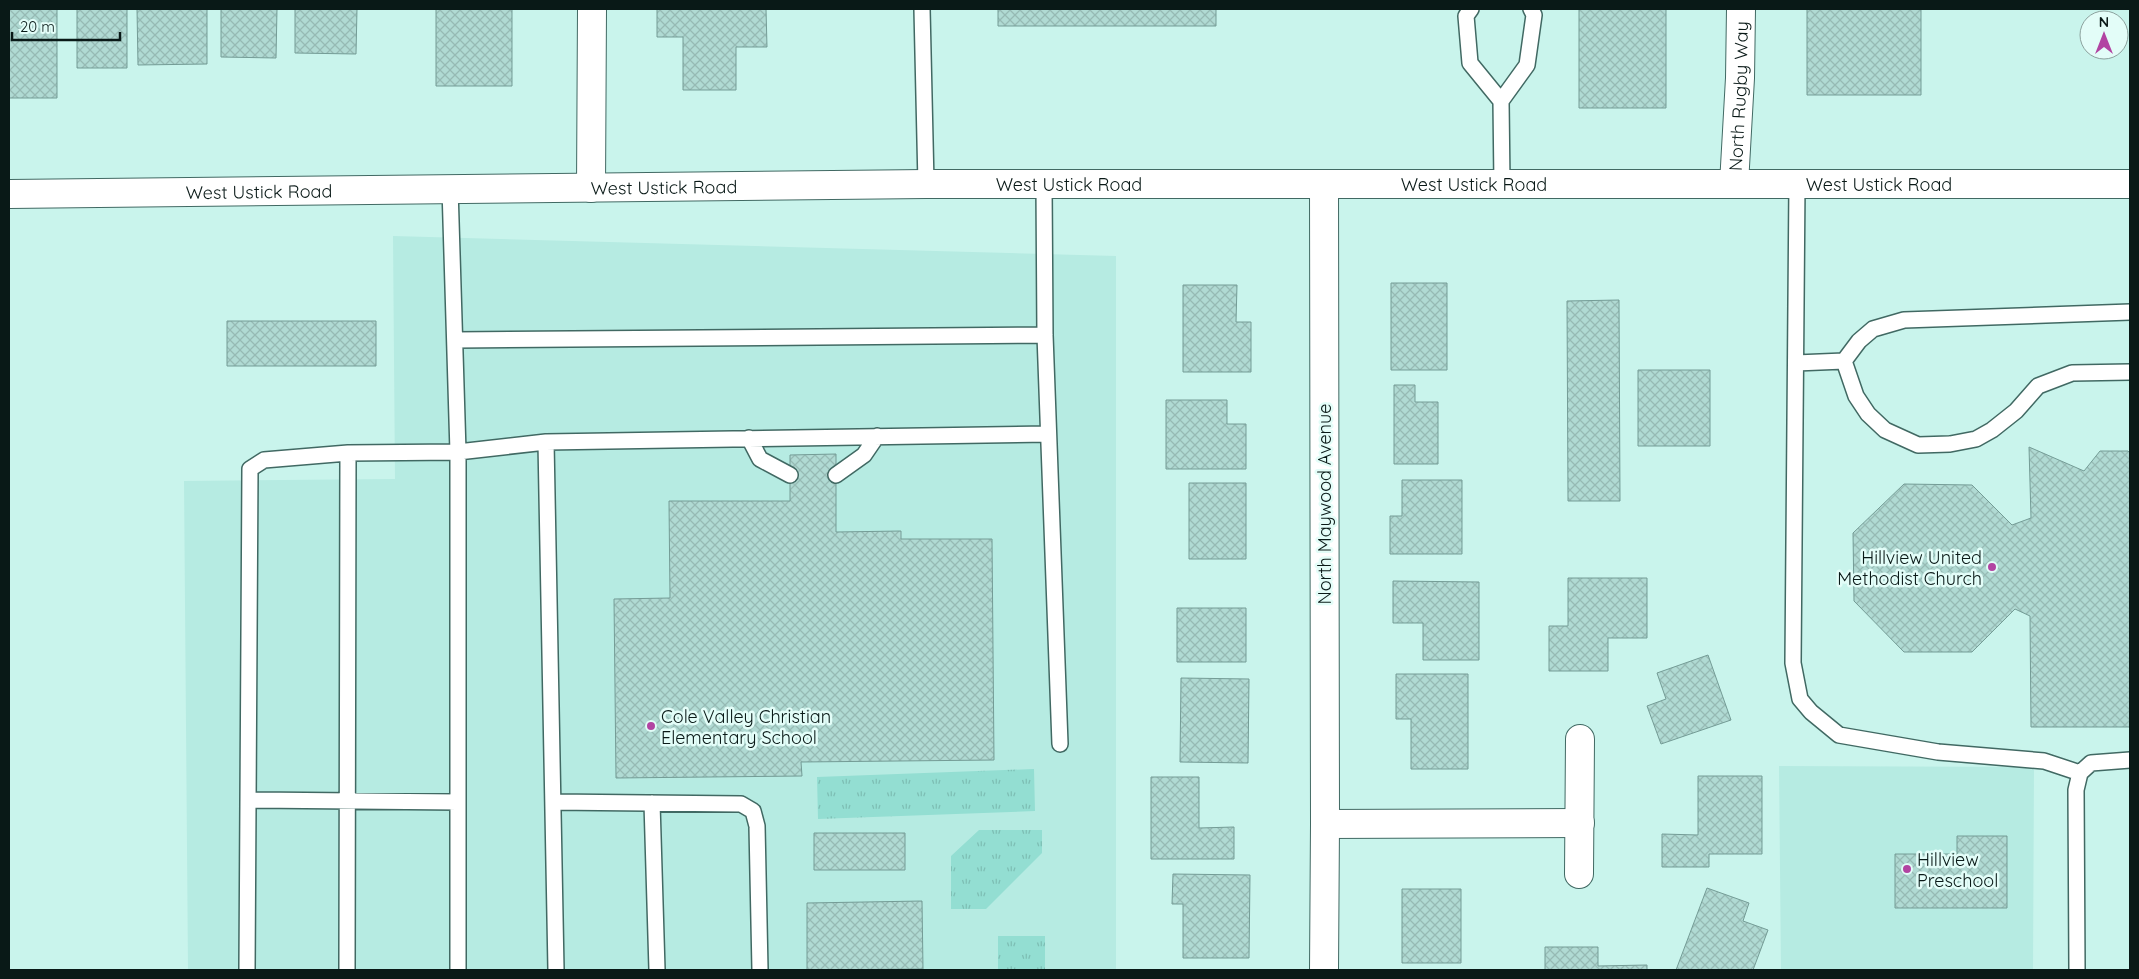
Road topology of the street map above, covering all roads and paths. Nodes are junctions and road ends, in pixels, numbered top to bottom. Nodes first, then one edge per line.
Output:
1 (592, 9) edge
2 (922, 9) edge
3 (1471, 9) edge
4 (1531, 9) edge
5 (1741, 9) edge
6 (1501, 101) junction
7 (1797, 183) junction
8 (926, 184) junction
9 (1324, 184) junction
10 (1502, 184) junction
11 (1734, 184) junction
12 (2130, 184) edge
13 (1044, 185) junction
14 (450, 188) junction
15 (591, 188) junction
16 (9, 194) edge
17 (2130, 312) edge
18 (1045, 336) junction
19 (456, 340) junction
20 (1844, 361) junction
21 (1796, 363) junction
22 (2130, 372) edge
23 (1048, 434) junction
24 (877, 436) junction
25 (749, 438) junction
26 (546, 442) junction
27 (348, 452) junction
28 (458, 452) junction
29 (790, 474) dead end
30 (836, 475) dead end
31 (1580, 739) dead end
32 (1060, 744) dead end
33 (2130, 760) edge
34 (2080, 773) junction
35 (248, 800) junction
36 (347, 801) junction
37 (458, 802) junction
38 (553, 802) junction
39 (652, 803) junction
40 (1580, 823) junction
41 (1325, 824) junction
42 (1579, 874) dead end
43 (247, 970) edge
44 (347, 970) edge
45 (458, 970) edge
46 (556, 970) edge
47 (657, 970) edge
48 (760, 970) edge
49 (1324, 970) edge
50 (2077, 970) edge

1 - 15 main road
2 - 8 lane
3 - 6 lane
4 - 6 lane
5 - 11 main road, North Rugby Way
6 - 10 lane
7 - 11 main road, West Ustick Road
7 - 12 main road, West Ustick Road
7 - 21 lane
8 - 13 main road, West Ustick Road
8 - 15 main road, West Ustick Road
9 - 10 main road, West Ustick Road
9 - 13 main road, West Ustick Road
9 - 41 main road, North Maywood Avenue
10 - 11 main road, West Ustick Road
13 - 18 lane
14 - 15 main road, West Ustick Road
14 - 16 main road, West Ustick Road
14 - 19 lane
17 - 20 lane
18 - 19 lane
18 - 23 lane
19 - 28 lane
20 - 21 lane
20 - 22 lane
21 - 34 lane
23 - 24 lane
23 - 32 lane
24 - 25 lane
24 - 30 lane
25 - 26 lane
25 - 29 lane
26 - 28 lane
26 - 38 lane
27 - 28 lane
27 - 35 lane
27 - 36 lane
28 - 37 lane
31 - 40 main road
33 - 34 lane
34 - 50 lane
35 - 36 lane
35 - 43 lane
36 - 37 lane
36 - 44 lane
37 - 45 lane
38 - 39 lane
38 - 46 lane
39 - 47 lane
39 - 48 lane
40 - 41 main road
40 - 42 main road
41 - 49 main road, North Maywood Avenue

